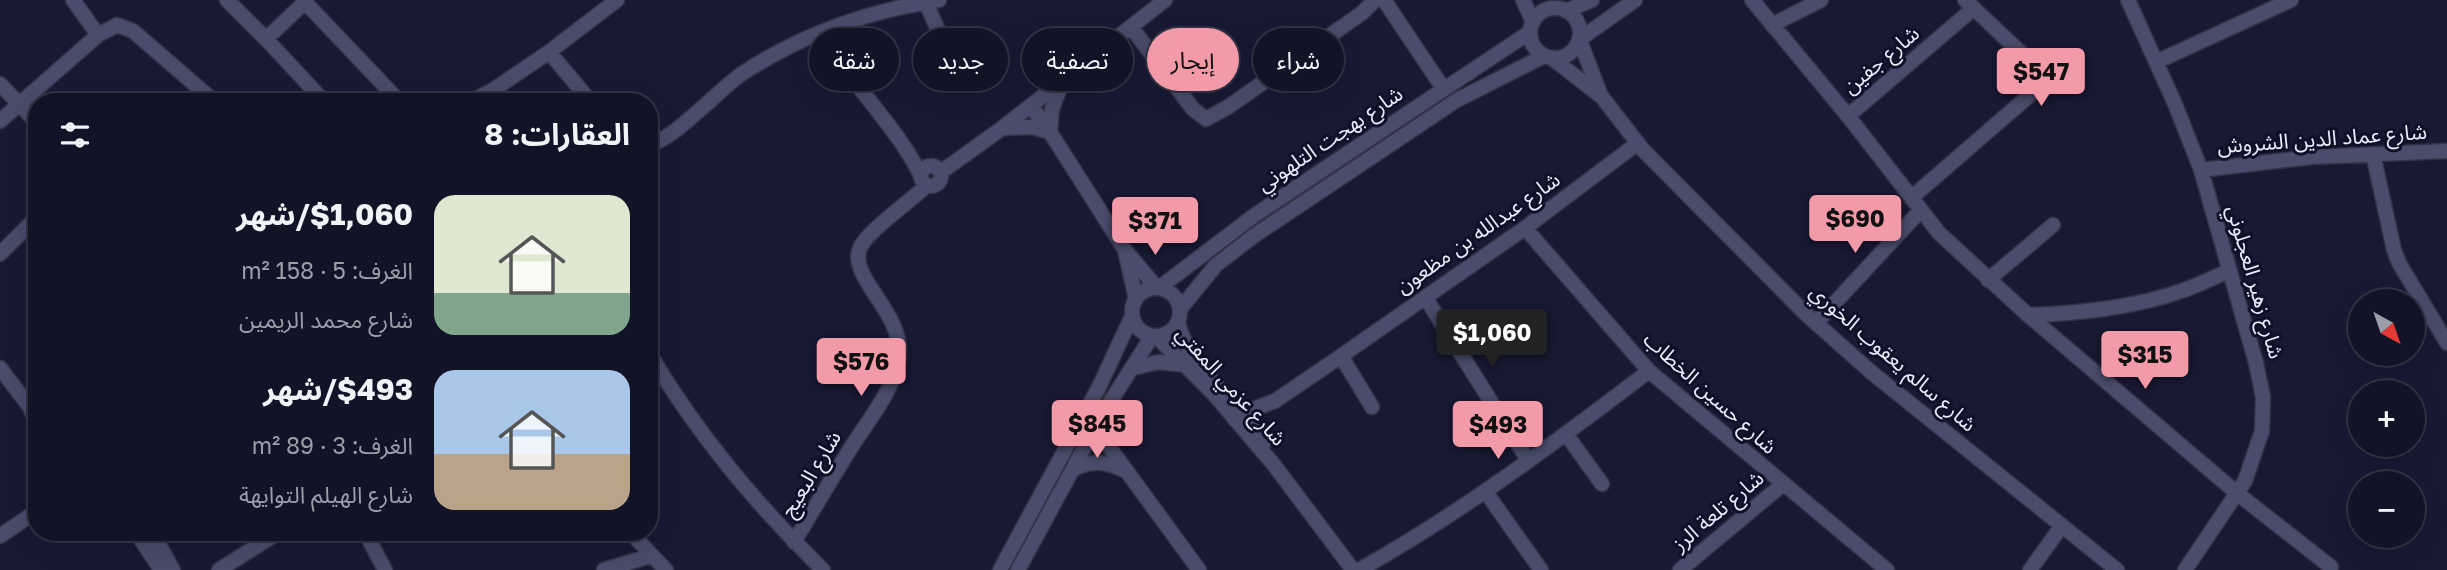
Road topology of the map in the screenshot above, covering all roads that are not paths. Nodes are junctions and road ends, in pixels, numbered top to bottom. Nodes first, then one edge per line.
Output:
1 (73, 0) edge
2 (227, 0) edge
3 (617, 0) edge
4 (1165, 0) edge
5 (1376, 0) edge
6 (1384, 0) edge
7 (1523, 0) edge
8 (1592, 0) edge
9 (1634, 0) edge
10 (1752, 0) edge
11 (1821, 0) edge
12 (2128, 0) edge
13 (2291, 0) edge
14 (304, 1) edge
15 (932, 2) edge
16 (907, 3) edge
17 (1970, 4) edge
18 (1566, 11) junction
19 (1772, 25) junction
20 (1131, 27) joint
21 (1532, 27) junction
22 (835, 28) edge
23 (941, 28) edge
24 (98, 35) junction
25 (809, 38) edge
26 (266, 39) junction
27 (1580, 40) junction
28 (549, 52) junction
29 (1548, 57) junction
30 (2156, 62) junction
31 (0, 84) edge
32 (1444, 89) junction
33 (861, 91) edge
34 (1050, 91) edge
35 (1060, 91) edge
36 (32, 93) edge
37 (204, 93) edge
38 (316, 93) edge
39 (391, 93) edge
40 (492, 93) edge
41 (583, 93) edge
42 (28, 97) edge
43 (1602, 97) junction
44 (20, 104) junction
45 (1031, 106) junction
46 (28, 113) edge
47 (1848, 116) junction
48 (0, 121) edge
49 (1001, 129) junction
50 (1050, 132) junction
51 (658, 141) edge
52 (1638, 143) junction
53 (908, 149) junction
54 (2447, 151) edge
55 (2373, 154) junction
56 (938, 169) junction
57 (2201, 170) junction
58 (924, 180) junction
59 (1910, 198) junction
60 (1920, 211) junction
61 (2053, 225) dead end
62 (28, 226) edge
63 (1525, 228) junction
64 (1125, 250) junction
65 (0, 254) edge
66 (2229, 271) junction
67 (1988, 280) junction
68 (1158, 288) junction
69 (1425, 296) junction
70 (1136, 299) junction
71 (1179, 315) junction
72 (2028, 315) junction
73 (1132, 316) junction
74 (1816, 323) junction
75 (1154, 336) junction
76 (2447, 343) edge
77 (1342, 356) junction
78 (1185, 365) junction
79 (658, 366) edge
80 (0, 368) edge
81 (1133, 368) junction
82 (1649, 371) junction
83 (28, 402) edge
84 (1372, 407) dead end
85 (1102, 415) junction
86 (1244, 423) junction
87 (1566, 434) junction
88 (1528, 460) junction
89 (1072, 470) junction
90 (1124, 470) junction
91 (1602, 484) dead end
92 (1782, 485) junction
93 (1485, 491) junction
94 (2238, 494) junction
95 (28, 517) edge
96 (2061, 527) junction
97 (0, 536) edge
98 (142, 541) edge
99 (157, 541) edge
100 (265, 541) edge
101 (370, 541) edge
102 (638, 541) edge
103 (794, 542) junction
104 (650, 556) junction
105 (2331, 567) dead end
106 (161, 570) edge
107 (173, 570) edge
108 (219, 570) edge
109 (385, 570) edge
110 (604, 570) edge
111 (666, 570) edge
112 (823, 570) edge
113 (1000, 570) edge
114 (1018, 570) edge
115 (1199, 570) edge
116 (1353, 570) edge
117 (1359, 570) edge
118 (1541, 570) edge
119 (1680, 570) edge
120 (1887, 570) edge
121 (2029, 570) edge
122 (2117, 570) edge
123 (2185, 570) edge

1 - 24 street
2 - 26 street
3 - 28 street
4 - 20 street
5 - 20 street
6 - 32 street
7 - 21 street
8 - 18 street
9 - 27 street
10 - 19 street
11 - 19 street
12 - 30 street, شارع زهير العجلوني
13 - 30 street
14 - 26 street
14 - 39 street
15 - 16 street
15 - 23 street
16 - 22 street
17 - 47 street, شارع جفين
17 - 59 street
18 - 21 street
18 - 27 street
19 - 47 street
21 - 29 street
21 - 32 street, شارع بهجت التلهوني
24 - 36 street
24 - 37 street
25 - 51 street
26 - 38 street
27 - 29 street
27 - 43 street, شارع سالم يعقوب الخوري
28 - 40 street
28 - 41 street
29 - 43 street, شارع سالم يعقوب الخوري
29 - 71 street, شارع بهجت التلهوني
30 - 57 street, شارع زهير العجلوني
31 - 44 street
32 - 68 street, شارع بهجت التلهوني
33 - 53 street
34 - 45 street
35 - 50 street
42 - 44 street
43 - 52 street, شارع سالم يعقوب الخوري
44 - 46 street
44 - 48 street
45 - 49 street
45 - 50 street
47 - 59 street
49 - 50 street
49 - 56 street
50 - 64 street
52 - 63 street, شارع عبدالله بن مظعون
52 - 74 street, شارع سالم يعقوب الخوري
53 - 56 street
53 - 58 street
54 - 55 street, شارع عماد الدين الشروش
55 - 57 street, شارع عماد الدين الشروش
55 - 76 street
56 - 58 street
57 - 66 street, شارع زهير العجلوني
58 - 103 street, شارع البعيج
59 - 60 street
60 - 67 street
60 - 74 street
61 - 67 street
62 - 65 street
63 - 69 street, شارع عبدالله بن مظعون
63 - 82 street, شارع حسين الخطاب
64 - 68 street
64 - 70 street
66 - 72 street
66 - 94 street, شارع زهير العجلوني
67 - 72 street
68 - 70 street
68 - 71 street
69 - 77 street, شارع عبدالله بن مظعون
69 - 88 street
70 - 73 street
71 - 75 street
71 - 86 street, شارع عزمي المفتي
72 - 94 street
73 - 75 street
73 - 113 street
74 - 96 street, شارع سالم يعقوب الخوري
75 - 78 street, شارع عزمي المفتي
75 - 81 street
77 - 84 street
77 - 86 street, شارع عبدالله بن مظعون
78 - 81 street
78 - 86 street, شارع عزمي المفتي
79 - 103 street
80 - 83 street
81 - 85 street
82 - 87 street
82 - 92 street, شارع حسين الخطاب
85 - 89 street
85 - 90 street
86 - 116 street, شارع عزمي المفتي
87 - 88 street
87 - 91 street
88 - 93 street
89 - 90 street
89 - 114 street
90 - 115 street
92 - 119 street, شارع تلعة الرز
92 - 120 street, شارع حسين الخطاب
93 - 117 street
93 - 118 street
94 - 105 street
94 - 123 street, شارع زهير العجلوني
95 - 97 street
96 - 121 street
96 - 122 street, شارع سالم يعقوب الخوري
98 - 106 street
99 - 107 street
100 - 108 street
101 - 109 street
102 - 104 street
103 - 112 street
104 - 110 street
104 - 111 street

